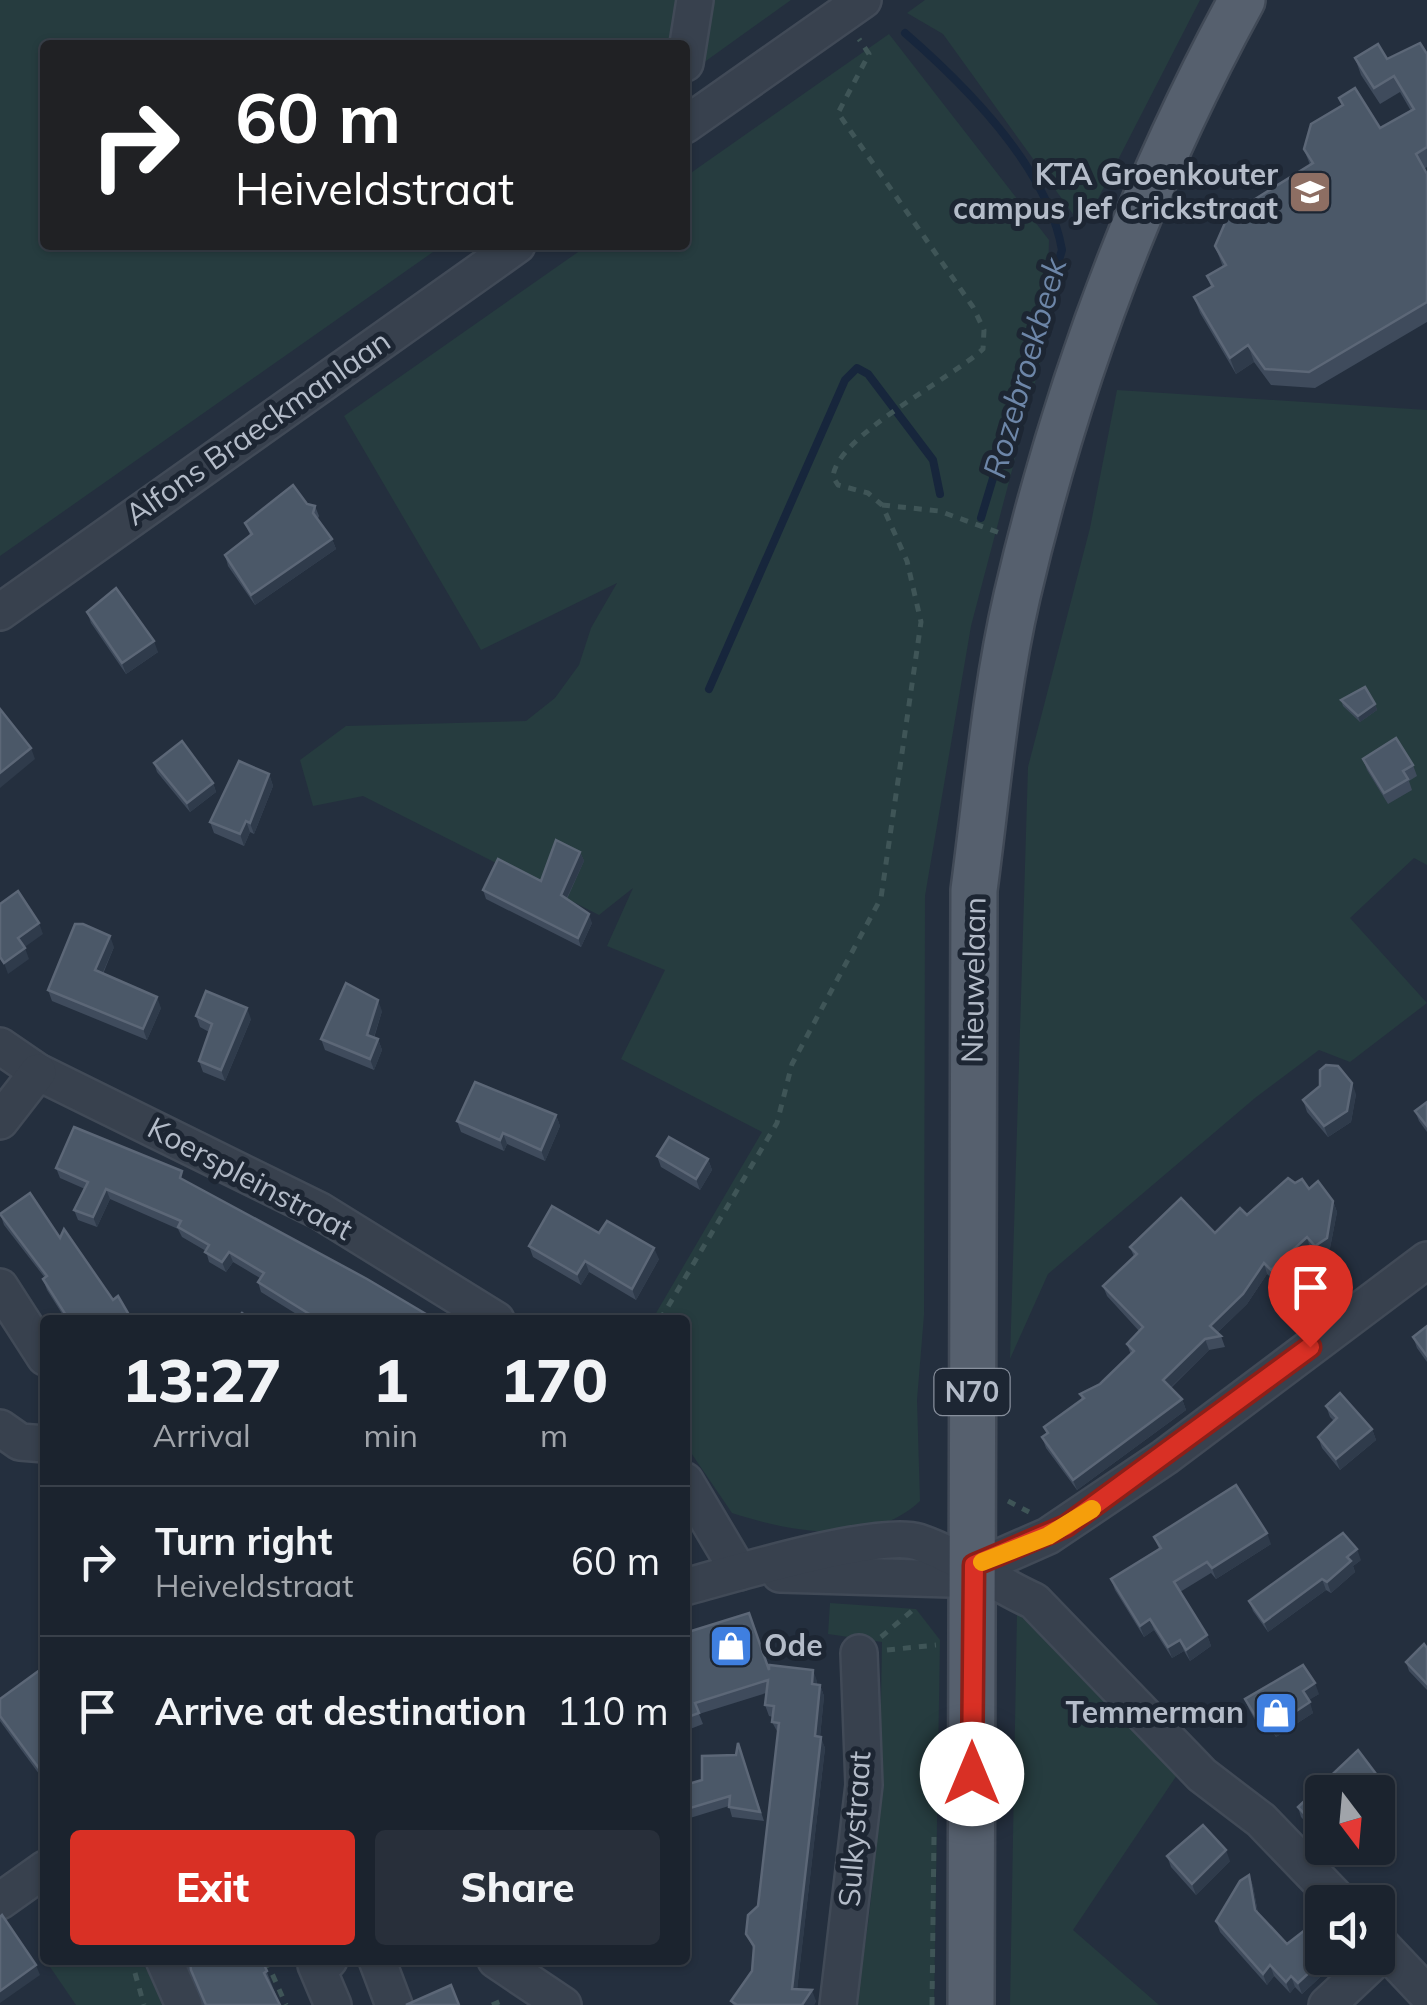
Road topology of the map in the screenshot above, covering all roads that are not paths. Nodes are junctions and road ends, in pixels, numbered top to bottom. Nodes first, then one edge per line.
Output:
1 (696, 0) edge
2 (863, 0) edge
3 (1242, 0) edge
4 (689, 40) edge
5 (690, 122) edge
6 (510, 250) edge
7 (0, 612) edge
8 (0, 1046) edge
9 (38, 1072) junction
10 (0, 1121) edge
11 (1427, 1260) edge
12 (0, 1288) edge
13 (488, 1315) edge
14 (40, 1349) edge
15 (0, 1428) edge
16 (40, 1444) edge
17 (690, 1489) edge
18 (974, 1565) junction
19 (739, 1572) junction
20 (690, 1587) edge
21 (859, 1654) road end
22 (40, 1873) edge
23 (1323, 1885) edge
24 (0, 1901) edge
25 (166, 1965) edge
26 (321, 1965) edge
27 (379, 1965) edge
28 (503, 1965) edge
29 (1395, 1965) edge
30 (1355, 1975) edge
31 (1427, 1994) edge
32 (184, 2005) edge
33 (333, 2005) edge
34 (394, 2005) edge
35 (563, 2005) edge
36 (838, 2005) edge
37 (971, 2005) edge
38 (1326, 2005) edge

1 - 4 street
2 - 5 street
3 - 18 main road, Nieuwelaan / N70
6 - 7 street, Alfons Braeckmanlaan
8 - 9 street, Koerspleinstraat
9 - 10 street
9 - 13 street, Koerspleinstraat
11 - 18 street
12 - 14 street
15 - 16 street
17 - 19 street
18 - 19 street
18 - 23 street
18 - 37 main road, Nieuwelaan / N70
19 - 20 street
21 - 36 street, Sulkystraat
22 - 24 street
25 - 32 street
26 - 33 street
27 - 34 street
28 - 35 street
29 - 31 street
30 - 38 street

